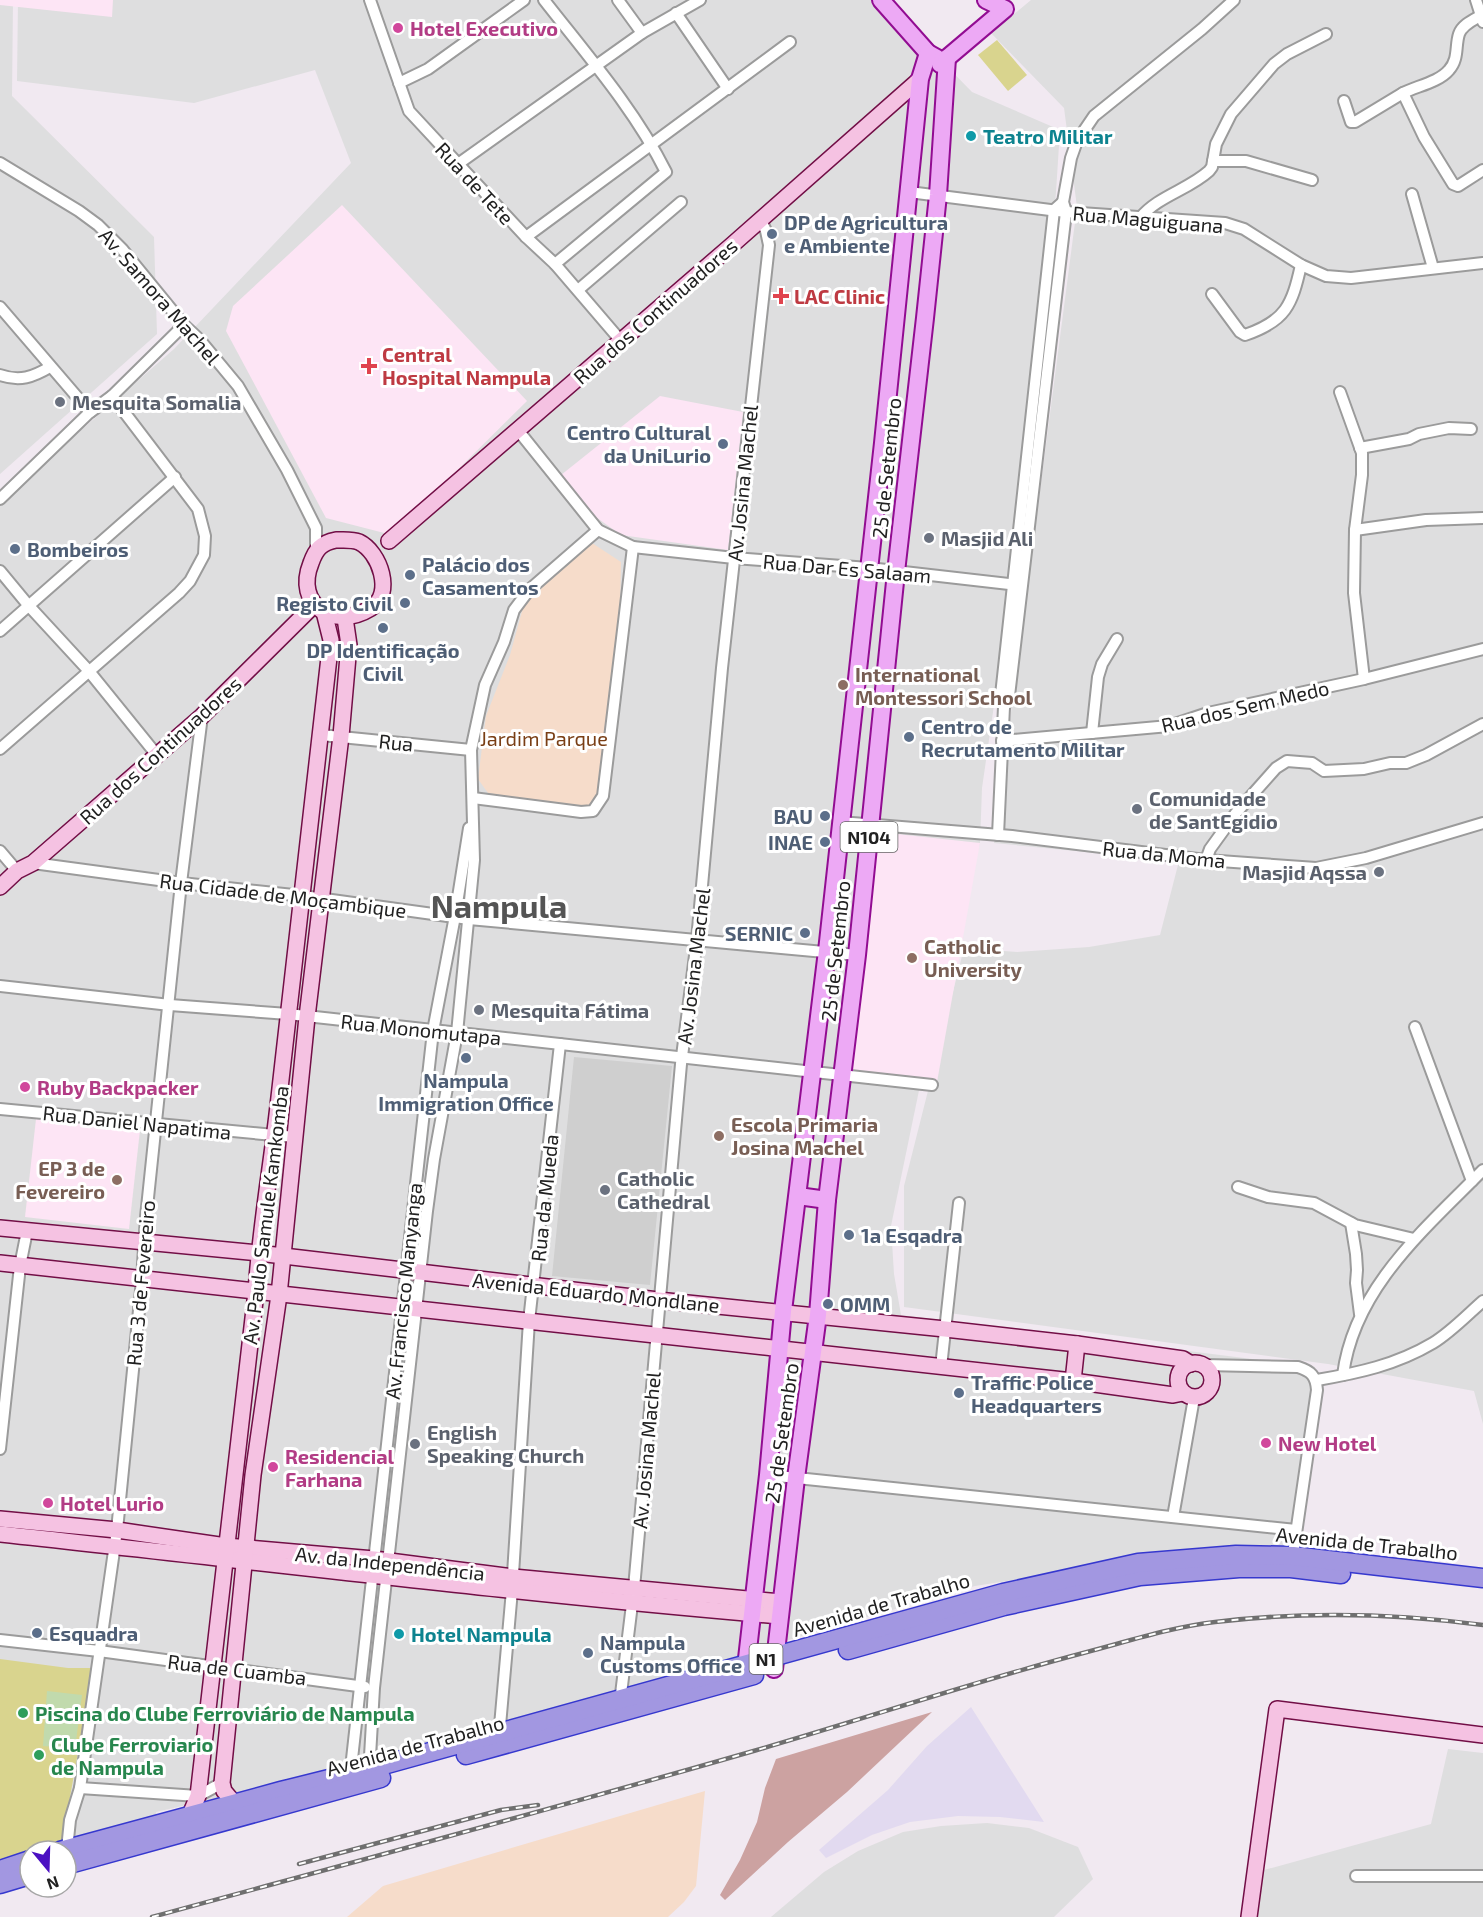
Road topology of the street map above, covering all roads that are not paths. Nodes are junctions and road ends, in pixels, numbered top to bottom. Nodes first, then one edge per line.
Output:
1 (370, 0) edge
2 (524, 0) edge
3 (544, 0) edge
4 (618, 0) edge
5 (700, 0) edge
6 (881, 0) edge
7 (984, 0) edge
8 (1234, 0) edge
9 (1476, 0) edge
10 (1010, 4) edge
11 (676, 13) junction
12 (1482, 19) edge
13 (983, 26) junction
14 (642, 33) junction
15 (1326, 34) dead end
16 (790, 42) dead end
17 (928, 53) junction
18 (947, 58) junction
19 (595, 65) junction
20 (920, 79) junction
21 (399, 83) junction
22 (728, 89) junction
23 (1403, 93) junction
24 (1344, 101) dead end
25 (652, 143) junction
26 (1213, 161) junction
27 (0, 163) edge
28 (458, 164) junction
29 (1483, 170) edge
30 (1312, 180) dead end
31 (909, 192) junction
32 (1412, 194) dead end
33 (938, 195) junction
34 (681, 202) dead end
35 (1065, 207) junction
36 (1054, 210) junction
37 (1140, 218) junction
38 (761, 220) junction
39 (526, 237) junction
40 (1483, 263) edge
41 (555, 264) junction
42 (1300, 265) junction
43 (1433, 268) junction
44 (578, 290) junction
45 (1212, 294) dead end
46 (0, 307) edge
47 (896, 317) junction
48 (925, 318) junction
49 (184, 325) junction
50 (621, 341) junction
51 (50, 367) junction
52 (0, 375) edge
53 (1340, 392) dead end
54 (112, 396) junction
55 (90, 412) junction
56 (517, 429) junction
57 (1471, 429) dead end
58 (883, 444) junction
59 (910, 446) junction
60 (1360, 448) junction
61 (175, 477) junction
62 (0, 499) edge
63 (1483, 518) edge
64 (316, 528) junction
65 (598, 530) junction
66 (1355, 530) junction
67 (336, 540) junction
68 (388, 541) junction
69 (361, 543) junction
70 (633, 547) junction
71 (316, 549) junction
72 (734, 558) junction
73 (869, 568) junction
74 (0, 571) edge
75 (382, 571) junction
76 (896, 572) junction
77 (1017, 585) junction
78 (28, 606) junction
79 (319, 608) junction
80 (345, 618) junction
81 (0, 631) edge
82 (1118, 639) dead end
83 (1483, 649) edge
84 (88, 670) junction
85 (1364, 679) junction
86 (854, 696) junction
87 (883, 700) junction
88 (202, 716) junction
89 (1483, 724) edge
90 (1092, 733) junction
91 (321, 735) junction
92 (341, 736) junction
93 (1002, 741) junction
94 (0, 749) edge
95 (471, 750) junction
96 (156, 754) junction
97 (474, 798) junction
98 (840, 822) junction
99 (1483, 823) edge
100 (870, 824) junction
101 (998, 835) junction
102 (0, 851) edge
103 (1206, 860) junction
104 (33, 863) junction
105 (17, 871) junction
106 (181, 883) junction
107 (0, 887) edge
108 (303, 896) junction
109 (321, 898) junction
110 (455, 916) junction
111 (469, 919) junction
112 (697, 940) junction
113 (826, 951) junction
114 (856, 955) junction
115 (0, 986) edge
116 (170, 1005) junction
117 (288, 1014) junction
118 (307, 1017) junction
119 (1415, 1027) dead end
120 (433, 1031) junction
121 (457, 1033) junction
122 (560, 1044) junction
123 (681, 1059) junction
124 (811, 1073) junction
125 (842, 1077) junction
126 (932, 1085) dead end
127 (0, 1109) edge
128 (156, 1124) junction
129 (275, 1135) junction
130 (294, 1137) junction
131 (418, 1158) junction
132 (434, 1159) junction
133 (1483, 1170) edge
134 (1472, 1181) junction
135 (1238, 1187) dead end
136 (798, 1196) junction
137 (827, 1200) junction
138 (959, 1203) dead end
139 (412, 1209) junction
140 (428, 1211) junction
141 (1351, 1223) junction
142 (0, 1228) edge
143 (27, 1231) junction
144 (1414, 1239) junction
145 (145, 1241) junction
146 (258, 1253) junction
147 (282, 1257) junction
148 (0, 1263) edge
149 (20, 1266) junction
150 (413, 1272) junction
151 (142, 1280) junction
152 (534, 1285) junction
153 (256, 1292) junction
154 (279, 1294) junction
155 (658, 1300) junction
156 (1483, 1301) edge
157 (409, 1308) junction
158 (783, 1311) junction
159 (1360, 1314) junction
160 (818, 1315) junction
161 (529, 1321) junction
162 (945, 1329) junction
163 (655, 1336) junction
164 (1077, 1344) junction
165 (780, 1350) junction
166 (813, 1353) junction
167 (1198, 1364) junction
168 (941, 1367) junction
169 (1343, 1375) junction
170 (1317, 1380) junction
171 (1073, 1381) junction
172 (1188, 1396) junction
173 (1, 1435) edge
174 (0, 1449) edge
175 (768, 1475) junction
176 (796, 1478) junction
177 (1173, 1517) junction
178 (0, 1519) edge
179 (117, 1530) junction
180 (1296, 1530) junction
181 (0, 1534) edge
182 (115, 1546) junction
183 (226, 1553) junction
184 (244, 1555) junction
185 (1292, 1562) junction
186 (380, 1568) junction
187 (1483, 1578) edge
188 (513, 1583) junction
189 (1483, 1590) edge
190 (633, 1595) junction
191 (752, 1607) junction
192 (780, 1609) junction
193 (0, 1640) edge
194 (99, 1651) junction
195 (775, 1663) junction
196 (212, 1668) junction
197 (232, 1669) junction
198 (746, 1671) junction
199 (360, 1686) junction
200 (374, 1688) junction
201 (619, 1706) junction
202 (1483, 1735) edge
203 (498, 1739) junction
204 (369, 1775) junction
205 (350, 1780) junction
206 (222, 1783) junction
207 (80, 1788) junction
208 (198, 1796) junction
209 (283, 1798) junction
210 (235, 1804) junction
211 (189, 1817) junction
212 (67, 1839) edge
213 (112, 1845) junction
214 (78, 1852) edge
215 (18, 1864) edge
216 (0, 1870) edge
217 (1356, 1876) dead end
218 (1483, 1876) edge
219 (18, 1879) edge
220 (0, 1884) edge
221 (1249, 1917) edge

1 - 21 street, Rua de Tete
2 - 21 street
3 - 19 street
4 - 14 street
5 - 11 street
6 - 17 main road
7 - 10 main road
7 - 13 main road
8 - 35 street
9 - 12 street
10 - 13 main road
11 - 14 street
11 - 22 street
12 - 23 street
13 - 18 main road
14 - 19 street
15 - 26 street
16 - 22 street
17 - 18 main road
17 - 20 main road, N104
18 - 20 main road
18 - 33 main road, 25 de Setembro / N104
19 - 25 street
19 - 28 street
20 - 31 main road, 25 de Setembro / N104
20 - 38 main road, Rua dos Continuadores
21 - 28 street, Rua de Tete
22 - 25 street
23 - 24 street
23 - 29 street
25 - 39 street
25 - 41 street
26 - 30 street
26 - 37 street
27 - 49 street, Av. Samora Machel
28 - 39 street, Rua de Tete
31 - 33 street, Rua Maguiguana
31 - 47 main road, 25 de Setembro / N104
32 - 43 street
33 - 36 street, Rua Maguiguana
33 - 48 main road, 25 de Setembro / N104
34 - 44 street
35 - 36 street
35 - 37 street, Rua Maguiguana
35 - 77 street
36 - 77 street
37 - 42 street, Rua Maguiguana
38 - 50 main road, Rua dos Continuadores
38 - 72 street, Av. Josina Machel
39 - 41 street, Rua de Tete
40 - 43 street, Rua Maguiguana
41 - 44 street, Rua de Tete
42 - 43 street, Rua Maguiguana
42 - 45 street
44 - 50 street, Rua de Tete
46 - 51 street
47 - 48 main road
47 - 58 main road, 25 de Setembro / N104
48 - 59 main road, 25 de Setembro / N104
49 - 54 street
49 - 64 street, Av. Samora Machel
50 - 56 main road, Rua dos Continuadores
51 - 52 street
51 - 55 street
53 - 60 street
54 - 55 street
54 - 61 street
55 - 62 street
56 - 65 street, Rua Dar Es Salaam
56 - 68 main road, Rua dos Continuadores
57 - 60 street
58 - 59 main road
58 - 73 main road, 25 de Setembro / N104
59 - 76 main road, 25 de Setembro / N104
60 - 66 street
61 - 78 street
61 - 84 street
63 - 66 street
64 - 67 street
64 - 71 street
65 - 70 street, Rua Dar Es Salaam
65 - 95 street, Av. Francisco Manyanga
66 - 85 street
67 - 69 main road
67 - 71 main road
68 - 69 main road
68 - 75 main road
69 - 75 main road
70 - 72 street, Rua Dar Es Salaam
70 - 97 street
71 - 79 main road
72 - 73 street, Rua Dar Es Salaam
72 - 112 street, Av. Josina Machel
73 - 76 street, Rua Dar Es Salaam
73 - 86 main road, 25 de Setembro / N104
74 - 78 street
75 - 80 main road
76 - 77 street, Rua Dar Es Salaam
76 - 87 main road, 25 de Setembro / N104
77 - 93 street
78 - 81 street
78 - 84 street
79 - 80 main road
79 - 88 main road, Rua dos Continuadores
79 - 91 main road, Av. Paulo Samule Kamkomba
80 - 92 main road, Av. Paulo Samule Kamkomba
82 - 90 street
83 - 85 street, Rua dos Sem Medo
84 - 94 street
84 - 96 street
85 - 90 street, Rua dos Sem Medo
86 - 87 main road
86 - 98 main road, 25 de Setembro / N104
87 - 100 main road, 25 de Setembro / N104
88 - 96 main road, Rua dos Continuadores
88 - 106 street, Rua 3 de Fevereiro
89 - 103 street
90 - 93 street, Rua dos Sem Medo
91 - 92 street, Rua
91 - 108 main road, Av. Paulo Samule Kamkomba
92 - 95 street, Rua
92 - 109 main road, Av. Paulo Samule Kamkomba
93 - 101 street
95 - 97 street, Av. Francisco Manyanga
96 - 104 main road, Rua dos Continuadores
97 - 110 street, Av. Francisco Manyanga
97 - 111 street, Av. Francisco Manyanga
98 - 100 street, Rua da Moma
98 - 113 main road, 25 de Setembro / N104
99 - 103 street, Rua da Moma
100 - 101 street, Rua da Moma
100 - 114 main road, 25 de Setembro / N104
101 - 103 street, Rua da Moma
102 - 105 street
104 - 105 main road, Rua dos Continuadores
104 - 106 street, Rua Cidade de Moçambique
105 - 107 main road, Rua dos Continuadores
106 - 108 street, Rua Cidade de Moçambique
106 - 116 street, Rua 3 de Fevereiro
108 - 109 street, Rua Cidade de Moçambique
108 - 117 main road, Av. Paulo Samule Kamkomba
109 - 110 street, Rua Cidade de Moçambique
109 - 118 main road, Av. Paulo Samule Kamkomba
110 - 111 street, Rua Cidade de Moçambique
110 - 120 street, Av. Francisco Manyanga
111 - 112 street, Rua Cidade de Moçambique
111 - 121 street, Av. Francisco Manyanga
112 - 113 street, Rua Cidade de Moçambique
112 - 123 street, Av. Josina Machel
113 - 114 street, Rua Cidade de Moçambique
113 - 124 main road, 25 de Setembro / N104
114 - 125 main road, 25 de Setembro / N104
115 - 116 street, Rua Monomutapa
116 - 117 street, Rua Monomutapa
116 - 128 street, Rua 3 de Fevereiro
117 - 118 street, Rua Monomutapa
117 - 129 main road, Av. Paulo Samule Kamkomba
118 - 120 street, Rua Monomutapa
118 - 130 main road, Av. Paulo Samule Kamkomba
119 - 134 street
120 - 121 street, Rua Monomutapa
120 - 131 street, Av. Francisco Manyanga
121 - 122 street, Rua Monomutapa
121 - 132 street, Av. Francisco Manyanga
122 - 123 street, Rua Monomutapa
122 - 152 street, Rua da Mueda
123 - 124 street, Rua Monomutapa
123 - 155 street, Av. Josina Machel
124 - 125 street, Rua Monomutapa
124 - 136 main road, 25 de Setembro / N104
125 - 126 street, Rua Monomutapa
125 - 137 main road, 25 de Setembro / N104
127 - 128 street, Rua Daniel Napatima
128 - 129 street, Rua Daniel Napatima
128 - 145 street, Rua 3 de Fevereiro
129 - 130 street, Rua Daniel Napatima
129 - 146 main road, Av. Paulo Samule Kamkomba
130 - 147 main road, Av. Paulo Samule Kamkomba
131 - 132 street
131 - 139 street, Av. Francisco Manyanga
132 - 140 street, Av. Francisco Manyanga
133 - 134 street
134 - 144 street
135 - 141 street
136 - 137 main road
136 - 158 main road, 25 de Setembro / N104
137 - 160 main road, 25 de Setembro / N104
138 - 162 street
139 - 140 street
139 - 150 street, Av. Francisco Manyanga
140 - 150 street, Av. Francisco Manyanga
141 - 144 street
141 - 159 street
142 - 143 main road, Avenida Eduardo Mondlane
143 - 145 main road, Avenida Eduardo Mondlane
143 - 149 street
144 - 159 street
145 - 146 main road, Avenida Eduardo Mondlane
145 - 151 street, Rua 3 de Fevereiro
146 - 147 main road, Avenida Eduardo Mondlane
146 - 153 main road, Av. Paulo Samule Kamkomba
147 - 150 main road, Avenida Eduardo Mondlane
147 - 154 main road, Av. Paulo Samule Kamkomba
148 - 149 main road, Avenida Eduardo Mondlane
149 - 151 main road, Avenida Eduardo Mondlane
149 - 173 street
150 - 152 main road, Avenida Eduardo Mondlane
150 - 157 street, Av. Francisco Manyanga
151 - 153 main road, Avenida Eduardo Mondlane
151 - 179 street, Rua 3 de Fevereiro
152 - 155 main road, Avenida Eduardo Mondlane
152 - 161 street, Rua da Mueda
153 - 154 main road, Avenida Eduardo Mondlane
153 - 183 main road, Av. Paulo Samule Kamkomba
154 - 157 main road, Avenida Eduardo Mondlane
154 - 184 main road, Av. Paulo Samule Kamkomba
155 - 158 main road, Avenida Eduardo Mondlane
155 - 163 street, Av. Josina Machel
156 - 169 street
157 - 161 main road, Avenida Eduardo Mondlane
157 - 186 street, Av. Francisco Manyanga
158 - 160 main road, Avenida Eduardo Mondlane
158 - 165 main road, 25 de Setembro / N104
159 - 169 street
160 - 162 main road, Avenida Eduardo Mondlane
160 - 166 main road, 25 de Setembro / N104
161 - 163 main road, Avenida Eduardo Mondlane
161 - 188 street, Rua da Mueda
162 - 164 main road, Avenida Eduardo Mondlane
162 - 168 street
163 - 165 main road, Avenida Eduardo Mondlane
163 - 190 street, Av. Josina Machel
164 - 167 main road, Avenida Eduardo Mondlane
164 - 171 main road
165 - 166 main road, Avenida Eduardo Mondlane
165 - 175 main road, 25 de Setembro / N104
166 - 168 main road, Avenida Eduardo Mondlane
166 - 176 main road, 25 de Setembro / N104
167 - 170 street
167 - 172 main road
167 - 172 main road
168 - 171 main road, Avenida Eduardo Mondlane
169 - 170 street
170 - 180 street
171 - 172 main road, Avenida Eduardo Mondlane
172 - 177 street
173 - 174 street
175 - 176 street
175 - 191 main road, 25 de Setembro / N104
176 - 177 street
176 - 192 main road, 25 de Setembro / N104
177 - 180 street
178 - 179 main road, Av. da Independência
179 - 182 street, Rua 3 de Fevereiro
179 - 183 main road, Av. da Independência
180 - 185 street
181 - 182 main road, Av. da Independência
182 - 183 main road, Av. da Independência
182 - 194 street, Rua 3 de Fevereiro
183 - 184 main road, Av. da Independência
183 - 196 main road, Av. Paulo Samule Kamkomba
184 - 186 main road, Av. da Independência
184 - 197 main road, Av. Paulo Samule Kamkomba
185 - 187 highway, Avenida de Trabalho / N1
185 - 189 highway, Avenida de Trabalho / N1
185 - 195 highway, Avenida de Trabalho / N1
186 - 188 main road, Av. da Independência
186 - 199 street, Av. Francisco Manyanga
186 - 200 street, Av. Francisco Manyanga
188 - 190 main road, Av. da Independência
188 - 203 street, Rua da Mueda
190 - 191 main road, Av. da Independência
190 - 201 street, Av. Josina Machel
191 - 192 main road, Av. da Independência
191 - 198 main road, N104
192 - 195 main road, 25 de Setembro / N104
193 - 194 street, Rua de Cuamba
194 - 196 street, Rua de Cuamba
194 - 207 street, Rua 3 de Fevereiro
195 - 198 highway, Avenida de Trabalho / N1
196 - 197 street, Rua de Cuamba
196 - 208 main road, Av. Paulo Samule Kamkomba
197 - 199 street, Rua de Cuamba
197 - 206 main road, Av. Paulo Samule Kamkomba
198 - 201 highway, Avenida de Trabalho / N1
199 - 200 street, Rua de Cuamba
199 - 205 street, Av. Francisco Manyanga
200 - 204 street, Av. Francisco Manyanga
201 - 203 highway, Avenida de Trabalho / N1
202 - 221 main road
203 - 204 highway, Avenida de Trabalho / N1
204 - 205 highway, Avenida de Trabalho / N1
205 - 209 highway, Avenida de Trabalho / N1
206 - 208 street
206 - 210 main road
207 - 208 street
207 - 212 street, Rua 3 de Fevereiro
208 - 211 main road, Av. Paulo Samule Kamkomba
209 - 210 highway, Avenida de Trabalho / N1
209 - 213 highway, Avenida de Trabalho / N1
210 - 211 highway, Avenida de Trabalho / N1
211 - 213 highway, Avenida de Trabalho / N1
213 - 214 highway, Avenida de Trabalho / N1
215 - 216 highway
217 - 218 street
219 - 220 highway

